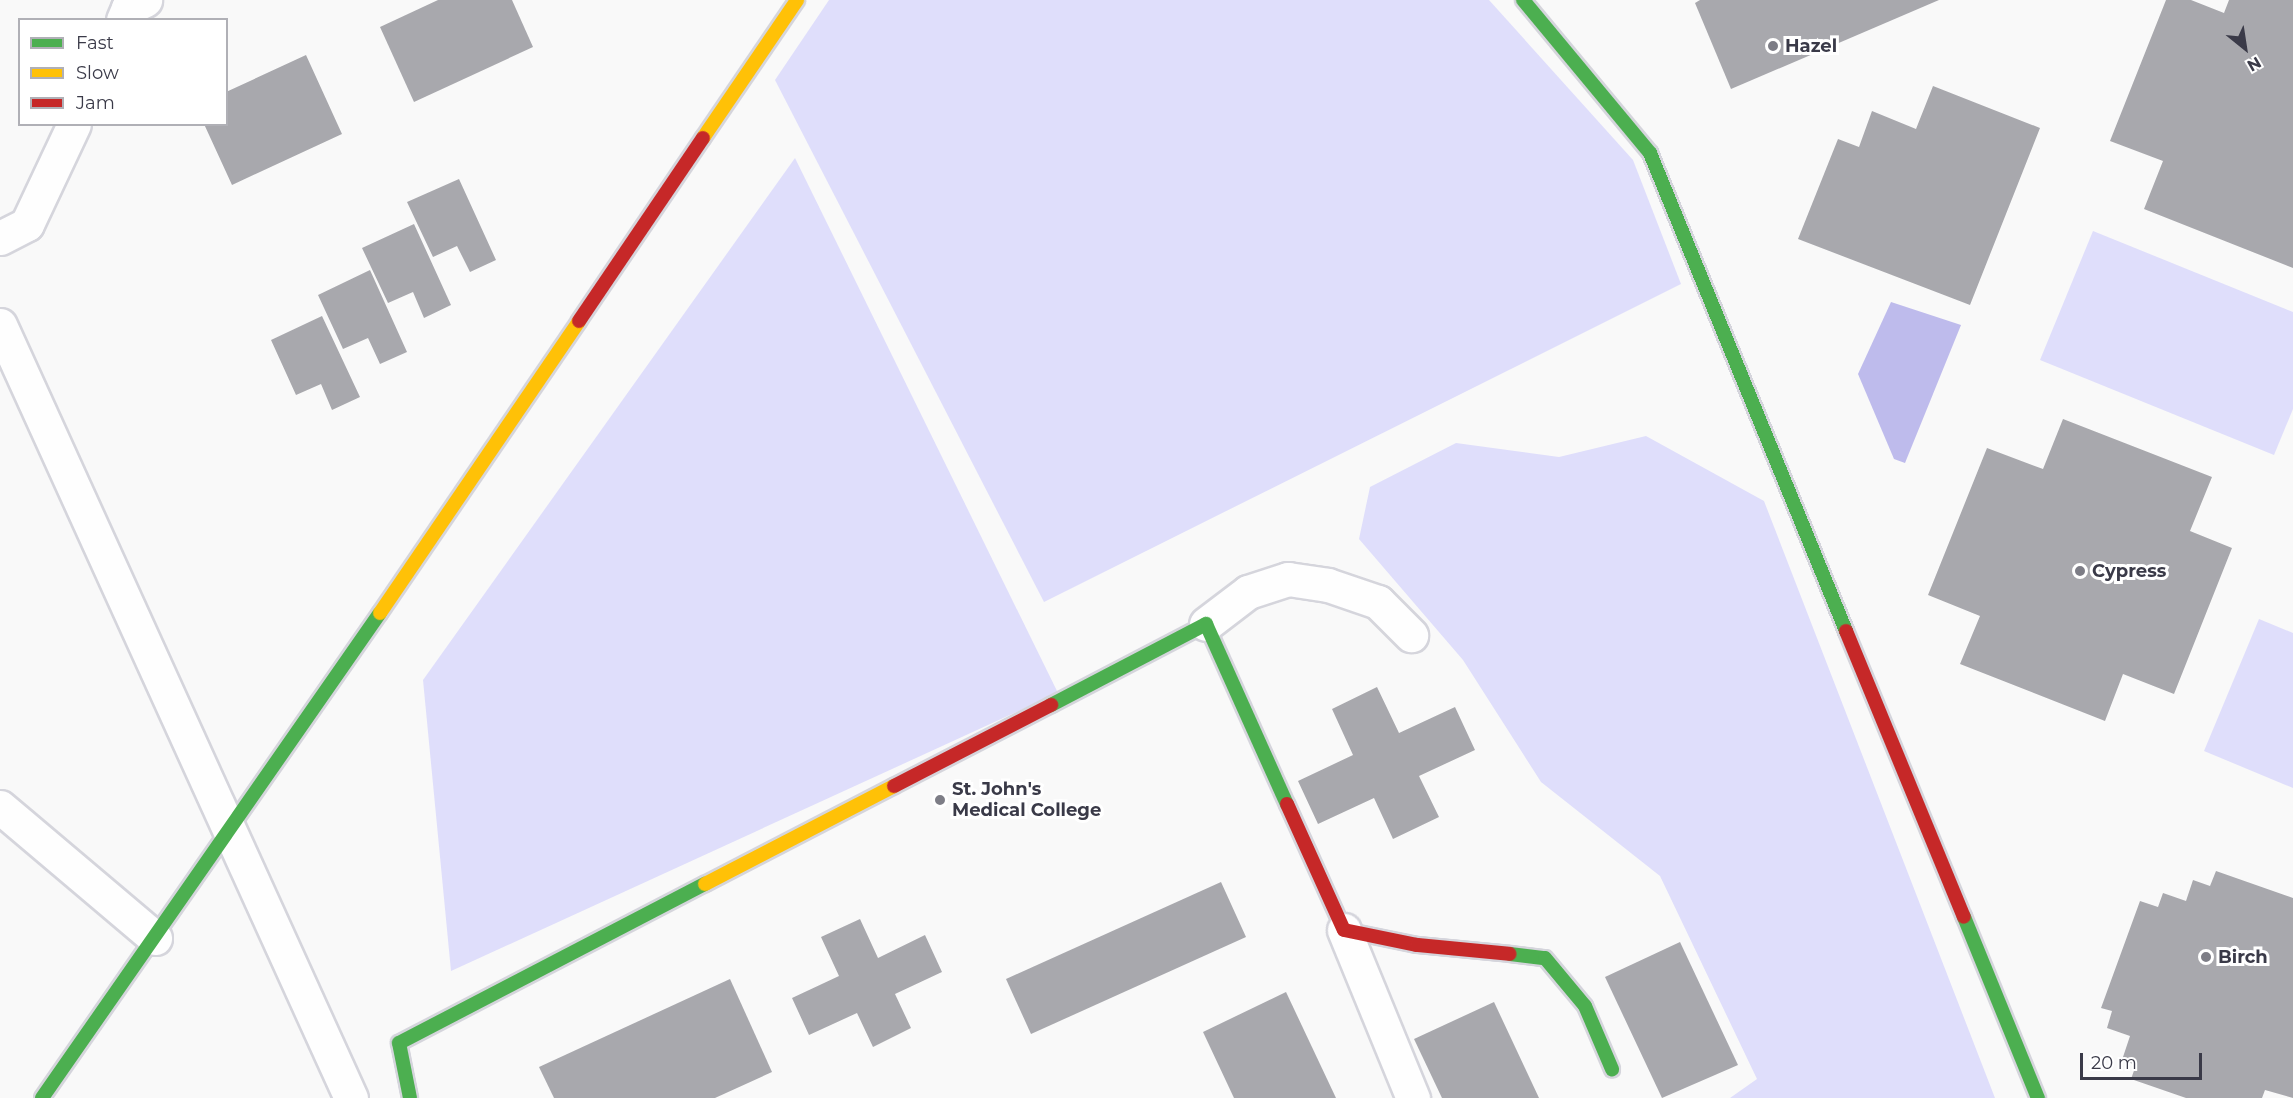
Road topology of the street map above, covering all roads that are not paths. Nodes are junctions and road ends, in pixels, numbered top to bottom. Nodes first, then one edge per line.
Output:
1 (145, 0) edge
2 (797, 0) edge
3 (1523, 0) edge
4 (124, 18) edge
5 (73, 126) edge
6 (0, 238) edge
7 (0, 326) edge
8 (1206, 624) junction
9 (1411, 635) dead end
10 (0, 807) edge
11 (230, 832) junction
12 (1344, 930) junction
13 (155, 938) junction
14 (1612, 1069) dead end
15 (42, 1098) edge
16 (351, 1098) edge
17 (410, 1098) edge
18 (1413, 1098) edge
19 (2038, 1098) edge

1 - 4 street
2 - 11 street
3 - 19 street
5 - 6 street
7 - 11 street
8 - 9 street
8 - 12 street
8 - 17 street
10 - 13 street
11 - 13 street
11 - 16 street
12 - 14 street
12 - 18 street
13 - 15 street

